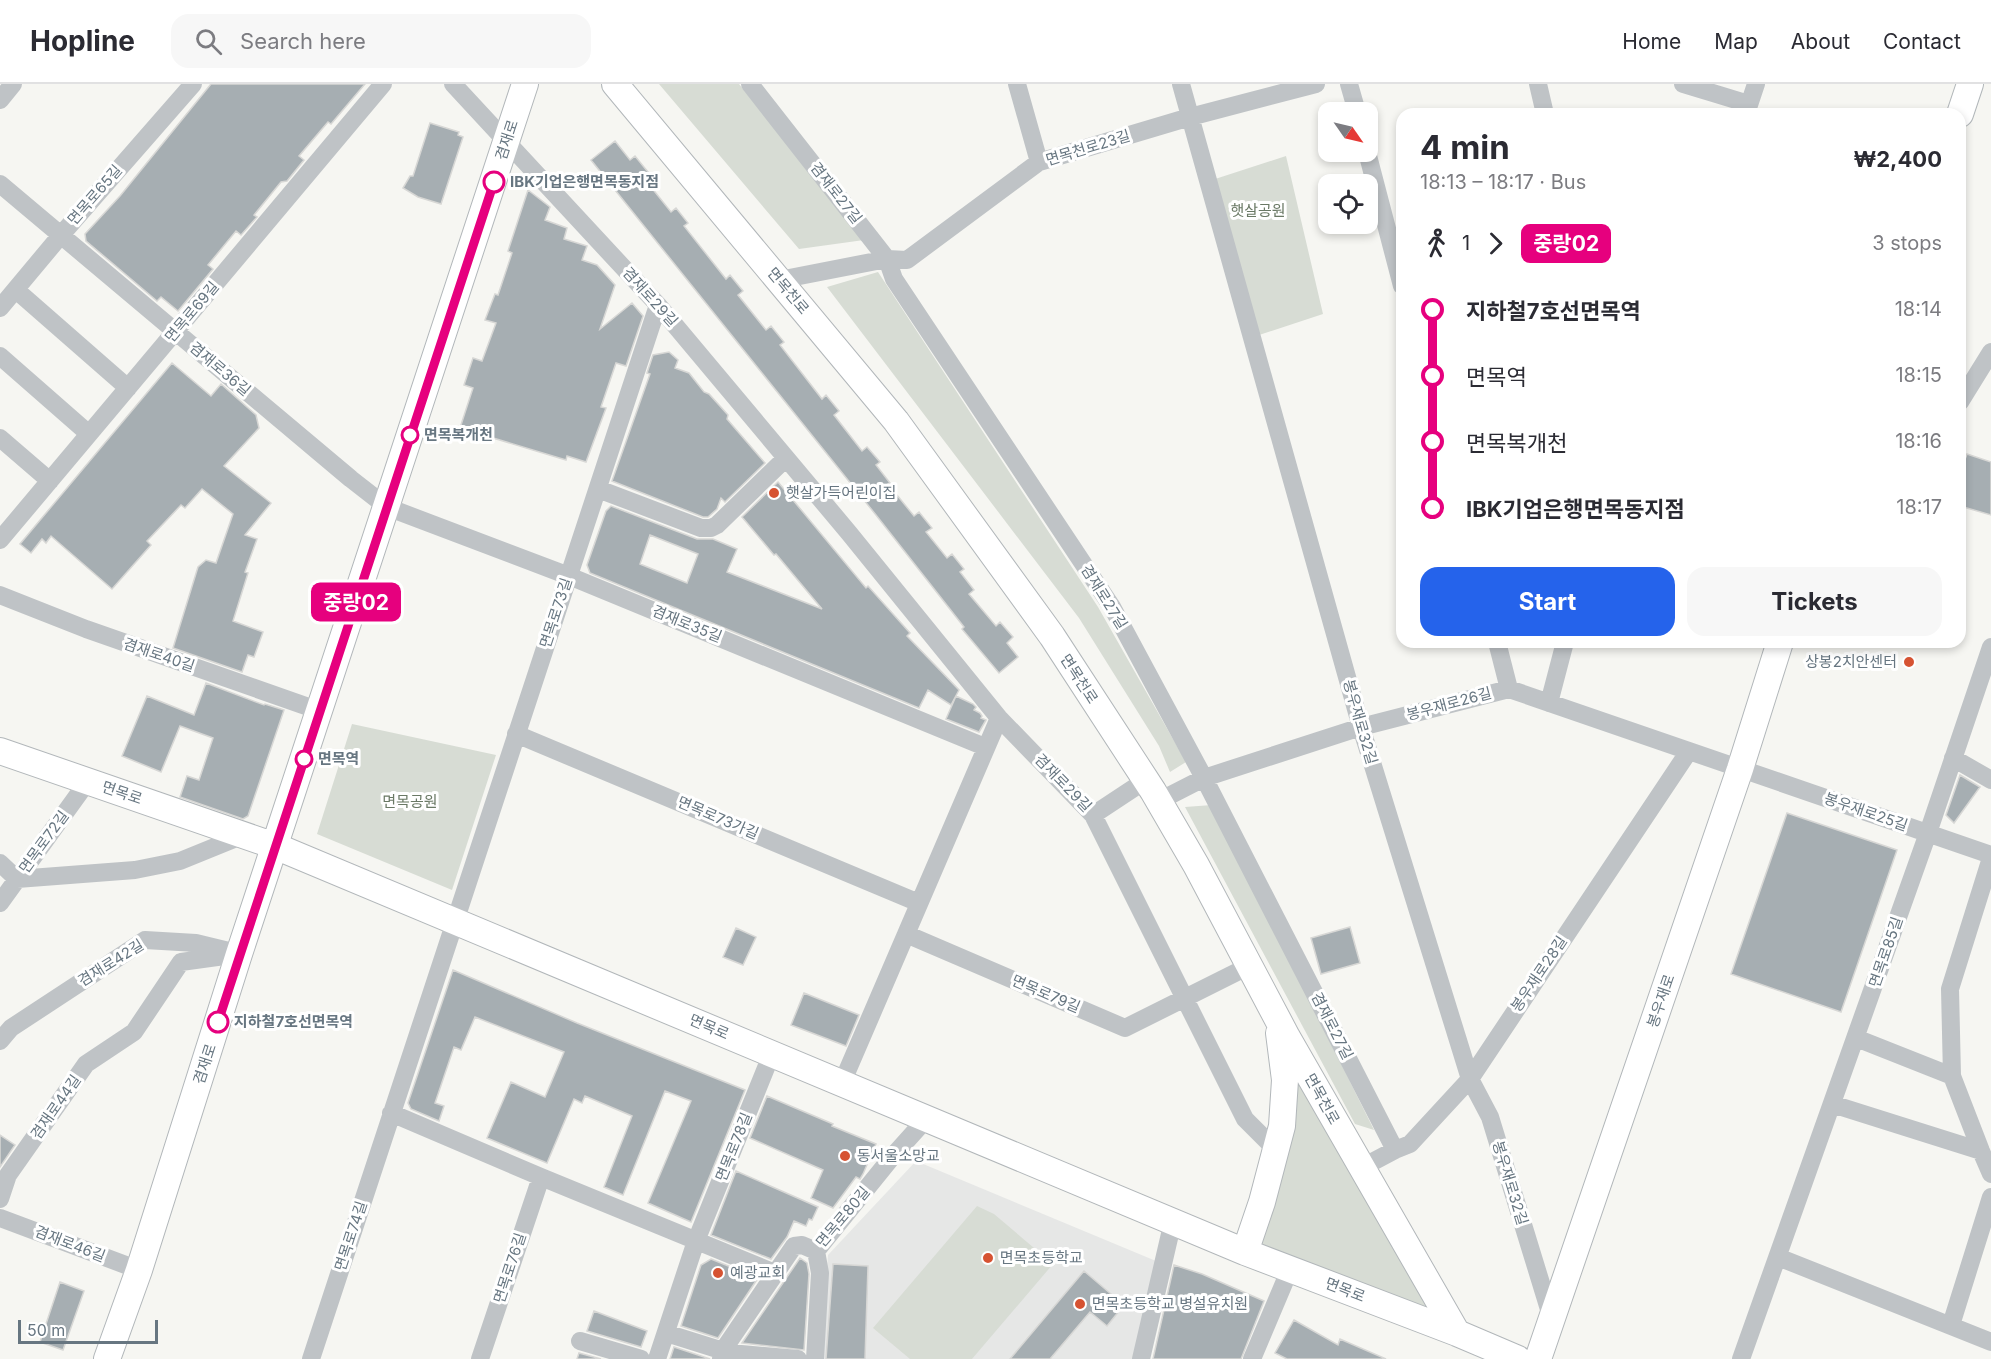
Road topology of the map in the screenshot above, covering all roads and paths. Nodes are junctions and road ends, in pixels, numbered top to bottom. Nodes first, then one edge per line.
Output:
1 (13, 84) edge
2 (192, 84) edge
3 (383, 84) edge
4 (453, 84) edge
5 (525, 84) edge
6 (615, 84) edge
7 (750, 84) edge
8 (1017, 84) edge
9 (1181, 84) edge
10 (1316, 84) edge
11 (1349, 84) edge
12 (1538, 84) edge
13 (1683, 84) edge
14 (1756, 84) edge
15 (1970, 84) edge
16 (0, 100) edge
17 (1354, 102) edge
18 (1544, 108) edge
19 (1744, 108) edge
20 (1747, 108) edge
21 (1962, 108) edge
22 (1190, 117) junction
23 (507, 142) junction
24 (1039, 162) junction
25 (1370, 162) edge
26 (0, 184) edge
27 (61, 235) junction
28 (887, 260) junction
29 (1396, 263) edge
30 (779, 280) junction
31 (16, 290) junction
32 (658, 306) junction
33 (0, 308) edge
34 (175, 332) junction
35 (1991, 352) edge
36 (0, 356) edge
37 (128, 388) junction
38 (1966, 392) edge
39 (89, 434) junction
40 (0, 438) edge
41 (786, 458) junction
42 (50, 481) junction
43 (598, 489) junction
44 (387, 507) junction
45 (1, 538) edge
46 (569, 576) junction
47 (0, 595) edge
48 (1991, 647) edge
49 (1499, 648) edge
50 (1563, 648) edge
51 (1778, 648) edge
52 (1509, 688) junction
53 (1549, 703) junction
54 (320, 711) junction
55 (999, 718) junction
56 (1361, 727) junction
57 (516, 734) junction
58 (985, 747) junction
59 (0, 751) edge
60 (1689, 751) junction
61 (1953, 758) junction
62 (1740, 769) junction
63 (1204, 778) junction
64 (1991, 780) edge
65 (88, 781) junction
66 (1153, 791) junction
67 (1094, 815) junction
68 (1928, 833) junction
69 (244, 835) junction
70 (276, 846) junction
71 (1991, 857) edge
72 (0, 863) edge
73 (17, 879) junction
74 (0, 903) edge
75 (919, 903) junction
76 (454, 921) junction
77 (906, 934) junction
78 (239, 954) junction
79 (1249, 966) junction
80 (1185, 997) junction
81 (1278, 1021) junction
82 (1856, 1038) junction
83 (0, 1041) edge
84 (772, 1053) junction
85 (1952, 1076) junction
86 (1470, 1079) junction
87 (842, 1083) junction
88 (1832, 1104) junction
89 (392, 1113) junction
90 (927, 1119) junction
91 (1276, 1150) junction
92 (1395, 1150) junction
93 (1980, 1151) junction
94 (1361, 1168) junction
95 (1991, 1174) edge
96 (541, 1178) junction
97 (1991, 1197) edge
98 (0, 1199) edge
99 (0, 1218) edge
100 (1173, 1221) junction
101 (696, 1241) junction
102 (816, 1251) junction
103 (1245, 1252) junction
104 (1778, 1257) junction
105 (1290, 1269) junction
106 (139, 1270) junction
107 (775, 1273) junction
108 (1552, 1319) junction
109 (1951, 1326) junction
110 (1457, 1332) junction
111 (666, 1333) junction
112 (580, 1341) dead end
113 (1991, 1342) edge
114 (722, 1355) edge
115 (108, 1359) edge
116 (311, 1359) edge
117 (480, 1359) edge
118 (641, 1359) edge
119 (657, 1359) edge
120 (798, 1359) edge
121 (815, 1359) edge
122 (1141, 1359) edge
123 (1252, 1359) edge
124 (1518, 1359) edge
125 (1538, 1359) edge
126 (1741, 1359) edge

1 - 16 street
2 - 27 street, 면목로65길
3 - 34 street, 면목로69길
4 - 23 street, 겸재로29길
5 - 23 main road, 겸재로
6 - 30 main road, 면목천로
7 - 28 street, 겸재로27길
8 - 24 street
9 - 22 street, 봉우재로32길
10 - 22 street, 면목천로23길
11 - 17 street
12 - 18 street
13 - 19 street
14 - 20 street
15 - 21 main road
22 - 24 street, 면목천로23길
22 - 56 street, 봉우재로32길
23 - 32 street, 겸재로29길
23 - 44 main road, 겸재로
24 - 28 street, 면목천로23길
25 - 29 street
26 - 27 street, 겸재로36길
27 - 31 street, 면목로65길
27 - 34 street, 겸재로36길
28 - 30 street, 면목천로23길
28 - 63 street, 겸재로27길
30 - 66 main road, 면목천로
31 - 33 street, 면목로65길
31 - 37 street
32 - 41 street, 겸재로29길
32 - 43 street, 면목로73길
34 - 37 street, 면목로69길
34 - 44 street, 겸재로36길
35 - 38 street
36 - 39 street
37 - 39 street, 면목로69길
39 - 42 street, 면목로69길
40 - 42 street
41 - 43 street
41 - 55 street, 겸재로29길
42 - 45 street, 면목로69길
43 - 46 street, 면목로73길
44 - 46 street, 겸재로35길
44 - 54 main road, 겸재로
46 - 57 street, 면목로73길
46 - 58 street, 겸재로35길
47 - 54 street, 겸재로40길
48 - 61 street, 면목로85길
49 - 52 street
50 - 53 street
51 - 62 main road, 봉우재로
52 - 53 street, 봉우재로26길
52 - 56 street, 봉우재로26길
53 - 60 street, 봉우재로26길
54 - 70 main road, 겸재로
55 - 58 street
55 - 67 street, 겸재로29길
56 - 63 street, 봉우재로26길
56 - 86 street, 봉우재로32길
57 - 75 street, 면목로73가길
57 - 76 street, 면목로73길
58 - 75 street
59 - 65 main road, 면목로
60 - 62 street, 봉우재로26길
60 - 86 street, 봉우재로28길
61 - 64 street
61 - 68 street, 면목로85길
62 - 68 street, 봉우재로25길
62 - 108 main road, 봉우재로
63 - 66 street, 봉우재로26길
63 - 92 street, 겸재로27길
65 - 69 main road, 면목로
65 - 73 street, 면목로72길
66 - 67 street, 봉우재로26길
66 - 79 main road, 면목천로
67 - 80 street, 겸재로29길
68 - 71 street, 봉우재로25길
68 - 82 street, 면목로85길
69 - 70 main road, 면목로
69 - 73 street
70 - 76 main road, 면목로
70 - 78 main road, 겸재로
71 - 85 street
72 - 73 street
73 - 74 street, 면목로72길
75 - 77 street
76 - 84 main road, 면목로
76 - 89 street, 면목로74길
77 - 80 street, 면목로79길
77 - 87 street
78 - 83 street, 겸재로42길
78 - 98 street, 겸재로44길
78 - 106 main road, 겸재로
79 - 80 street
79 - 81 main road, 면목천로
80 - 91 street, 겸재로29길
81 - 91 main road
81 - 94 main road, 면목천로
82 - 85 street
82 - 88 street, 면목로85길
84 - 87 main road, 면목로
84 - 101 street, 면목로78길
85 - 93 street
86 - 92 street, 봉우재로28길
86 - 108 street, 봉우재로32길
87 - 90 main road, 면목로
88 - 93 street
88 - 104 street, 면목로85길
89 - 96 street
89 - 116 street, 면목로74길
90 - 100 main road, 면목로
90 - 102 street, 면목로80길
91 - 103 main road
92 - 94 street, 봉우재로28길
93 - 95 street
94 - 110 main road, 면목천로
96 - 101 street
96 - 117 street, 면목로76길
97 - 109 street
99 - 106 street, 겸재로46길
100 - 103 main road, 면목로
100 - 122 street
101 - 107 street
101 - 111 street, 면목로78길
102 - 107 street, 면목로80길
102 - 121 street
103 - 105 main road, 면목로
104 - 109 street
104 - 126 street, 면목로85길
105 - 110 main road, 면목로
105 - 123 street
106 - 115 main road, 겸재로
107 - 114 street, 면목로80길
108 - 125 main road, 봉우재로
109 - 113 street
110 - 124 main road, 면목로
111 - 114 street
111 - 119 street, 면목로78길
112 - 118 street
114 - 120 street

